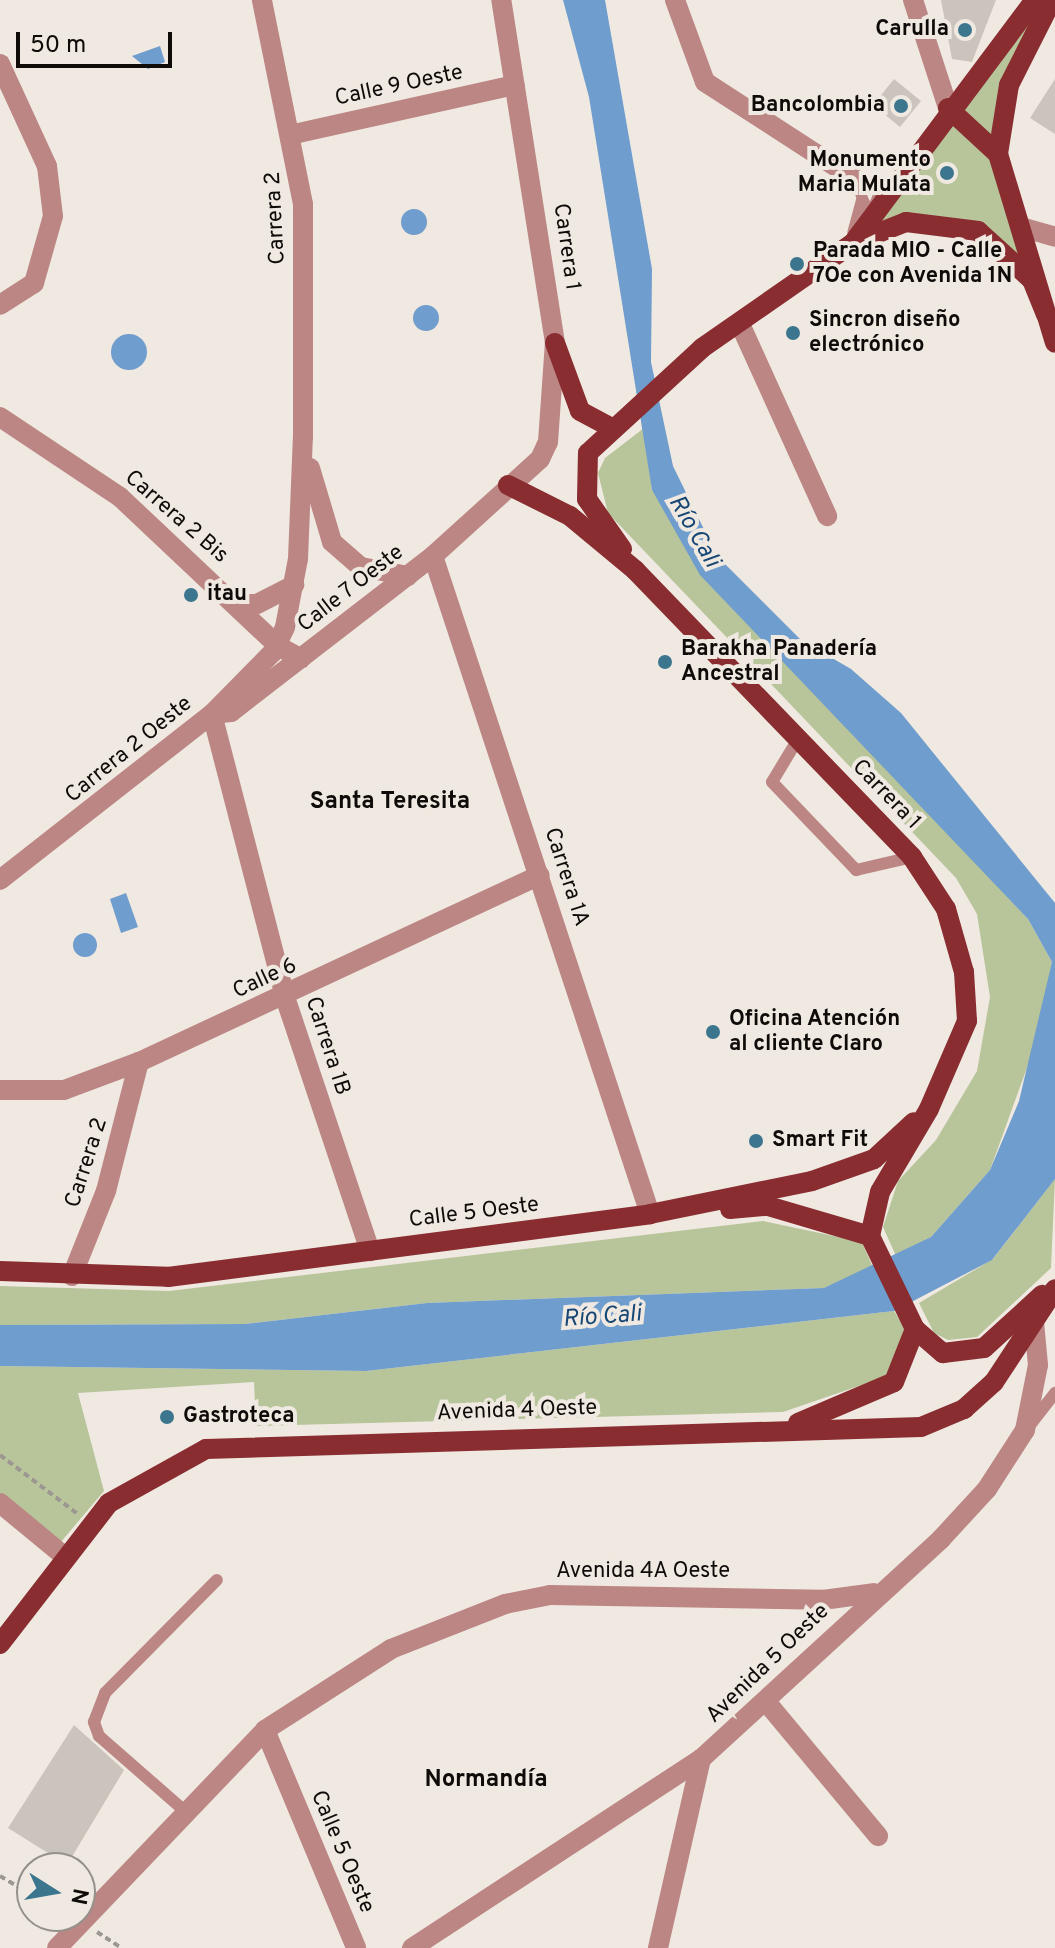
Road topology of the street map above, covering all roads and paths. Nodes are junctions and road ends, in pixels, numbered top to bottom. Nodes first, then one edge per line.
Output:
1 (262, 0) edge
2 (501, 0) edge
3 (675, 0) edge
4 (913, 0) edge
5 (1035, 0) edge
6 (1052, 0) edge
7 (0, 64) edge
8 (515, 85) junction
9 (948, 108) junction
10 (294, 134) junction
11 (998, 154) junction
12 (1021, 227) junction
13 (1055, 237) edge
14 (853, 243) junction
15 (0, 305) edge
16 (1050, 309) edge
17 (740, 324) junction
18 (555, 343) junction
19 (1055, 343) edge
20 (0, 417) edge
21 (615, 422) junction
22 (303, 437) junction
23 (508, 485) junction
24 (827, 516) dead end
25 (433, 556) junction
26 (635, 570) junction
27 (408, 576) junction
28 (294, 585) junction
29 (238, 604) junction
30 (278, 646) junction
31 (301, 659) junction
32 (212, 714) junction
33 (798, 739) junction
34 (912, 857) junction
35 (540, 875) junction
36 (0, 880) edge
37 (285, 997) junction
38 (139, 1062) junction
39 (0, 1090) edge
40 (929, 1109) junction
41 (650, 1214) junction
42 (875, 1243) junction
43 (370, 1251) junction
44 (0, 1271) edge
45 (72, 1276) junction
46 (1055, 1286) edge
47 (1034, 1322) junction
48 (913, 1323) junction
49 (1055, 1393) edge
50 (787, 1427) junction
51 (1025, 1430) junction
52 (0, 1455) edge
53 (0, 1503) edge
54 (80, 1516) dead end
55 (64, 1556) junction
56 (217, 1580) dead end
57 (874, 1593) junction
58 (0, 1644) edge
59 (768, 1704) junction
60 (265, 1730) junction
61 (701, 1759) junction
62 (187, 1813) junction
63 (878, 1836) dead end
64 (57, 1948) edge
65 (356, 1948) edge
66 (412, 1948) edge
67 (658, 1948) edge

1 - 10 street, Carrera 2
2 - 8 street, Carrera 1
3 - 14 street
4 - 9 street
5 - 9 main road
6 - 11 main road
7 - 15 street
8 - 10 street, Calle 9 Oeste
8 - 18 street, Carrera 1
9 - 11 main road
9 - 14 main road
10 - 22 street, Carrera 2
11 - 12 main road
12 - 13 street
12 - 16 main road
14 - 16 main road
14 - 17 main road
16 - 19 main road
17 - 21 main road
17 - 24 street
18 - 21 main road
18 - 23 street, Carrera 1
20 - 29 street, Carrera 2 Bis
21 - 26 main road
22 - 27 street, Carrera 2
22 - 28 street, Carrera 2
23 - 25 street, Calle 7 Oeste
23 - 26 main road
25 - 27 street, Calle 7 Oeste
25 - 35 street, Carrera 1A
26 - 33 main road, Carrera 1
27 - 31 street, Calle 7 Oeste
28 - 29 street
28 - 30 street, Carrera 2
29 - 30 street, Carrera 2 Bis
30 - 31 street, Carrera 2 Bis
30 - 32 street, Carrera 2 Oeste
31 - 32 street, Calle 7 Oeste
32 - 36 street, Carrera 2 Oeste
32 - 37 street, Carrera 1B
33 - 34 main road, Carrera 1
33 - 34 lane
34 - 40 main road, Carrera 1
35 - 37 street, Calle 6
35 - 41 street, Carrera 1A
37 - 38 street, Calle 6
37 - 43 street, Carrera 1B
38 - 39 street, Calle 6
38 - 45 street, Carrera 2
40 - 41 main road, Calle 5 Oeste
40 - 42 main road, Carrera 1
41 - 42 main road
41 - 43 main road, Calle 5 Oeste
42 - 48 main road
43 - 45 main road, Calle 5 Oeste
44 - 45 main road, Calle 5 Oeste
46 - 47 main road, Avenida 4 Oeste
46 - 48 main road
47 - 50 main road, Avenida 4 Oeste
47 - 51 street, Avenida 5 Oeste
48 - 50 main road
49 - 51 lane
50 - 55 main road, Avenida 4 Oeste
51 - 57 street, Avenida 5 Oeste
52 - 54 path
53 - 55 street
55 - 58 main road, Avenida 4 Oeste
56 - 62 lane
57 - 59 street, Avenida 5 Oeste
57 - 60 street, Avenida 4A Oeste
59 - 61 street, Avenida 5 Oeste
59 - 63 street
60 - 62 street, Avenida 4A Oeste
60 - 65 street, Calle 5 Oeste
61 - 66 street, Avenida 5 Oeste
61 - 67 street
62 - 64 street, Avenida 4A Oeste

